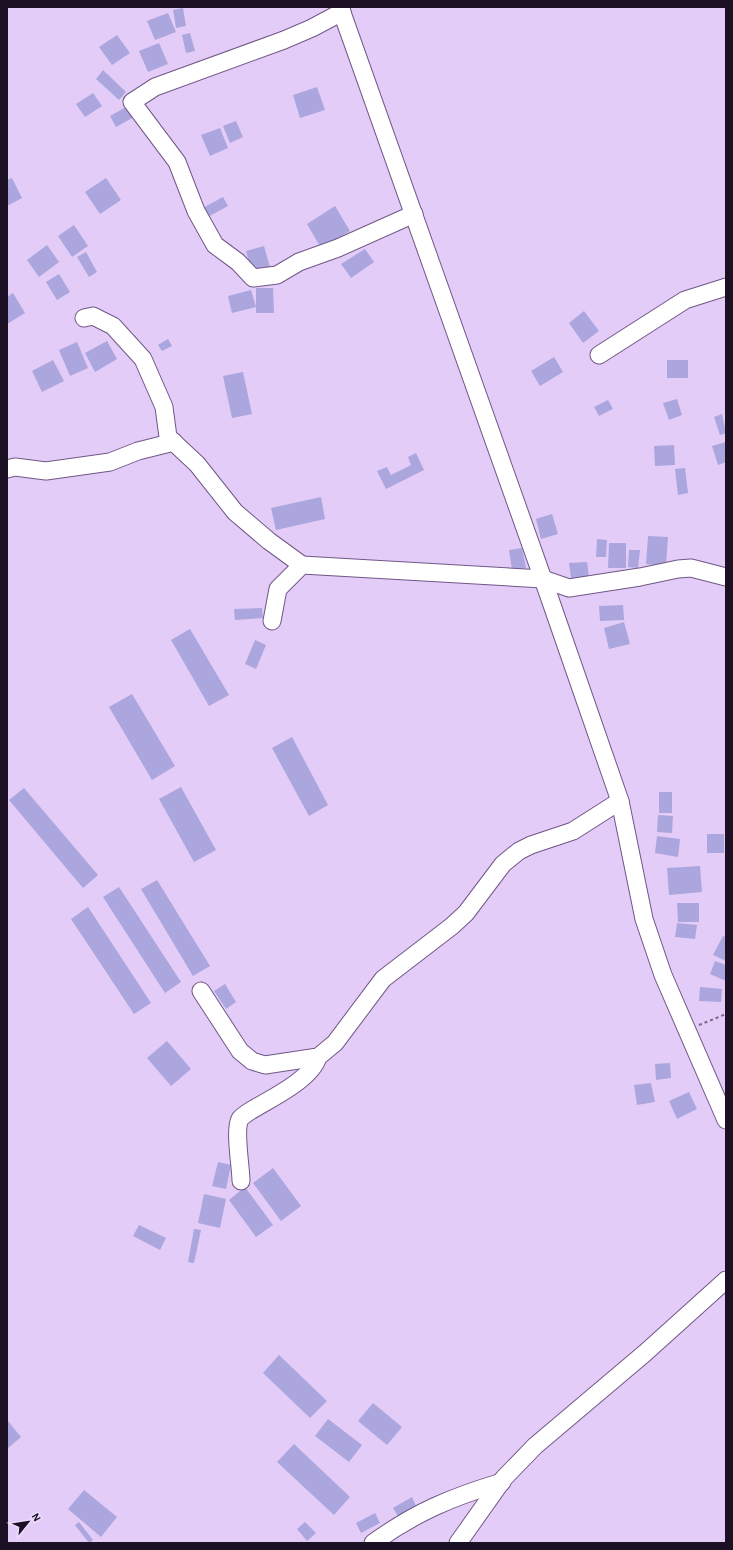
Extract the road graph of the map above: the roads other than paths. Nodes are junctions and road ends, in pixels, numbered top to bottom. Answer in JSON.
{"nodes":[{"id":1,"x":341,"y":9,"type":"edge"},
{"id":2,"x":414,"y":214,"type":"junction"},
{"id":3,"x":726,"y":287,"type":"edge"},
{"id":4,"x":84,"y":318,"type":"dead end"},
{"id":5,"x":599,"y":355,"type":"dead end"},
{"id":6,"x":174,"y":442,"type":"junction"},
{"id":7,"x":7,"y":469,"type":"edge"},
{"id":8,"x":302,"y":565,"type":"junction"},
{"id":9,"x":726,"y":577,"type":"edge"},
{"id":10,"x":544,"y":579,"type":"junction"},
{"id":11,"x":272,"y":621,"type":"dead end"},
{"id":12,"x":620,"y":802,"type":"junction"},
{"id":13,"x":200,"y":991,"type":"dead end"},
{"id":14,"x":318,"y":1057,"type":"junction"},
{"id":15,"x":726,"y":1120,"type":"edge"},
{"id":16,"x":242,"y":1181,"type":"dead end"},
{"id":17,"x":726,"y":1280,"type":"edge"},
{"id":18,"x":502,"y":1482,"type":"junction"},
{"id":19,"x":373,"y":1543,"type":"edge"},
{"id":20,"x":458,"y":1543,"type":"edge"}],
"edges":[{"from":1,"to":2,"type":"street"},
{"from":1,"to":2,"type":"street"},
{"from":2,"to":10,"type":"street"},
{"from":3,"to":5,"type":"street"},
{"from":4,"to":6,"type":"street"},
{"from":6,"to":7,"type":"street"},
{"from":6,"to":8,"type":"street"},
{"from":8,"to":10,"type":"street"},
{"from":8,"to":11,"type":"street"},
{"from":9,"to":10,"type":"street"},
{"from":10,"to":12,"type":"street"},
{"from":12,"to":14,"type":"street"},
{"from":12,"to":15,"type":"street"},
{"from":13,"to":14,"type":"street"},
{"from":14,"to":16,"type":"street"},
{"from":17,"to":18,"type":"street"},
{"from":18,"to":19,"type":"street"},
{"from":18,"to":20,"type":"street"}]}
